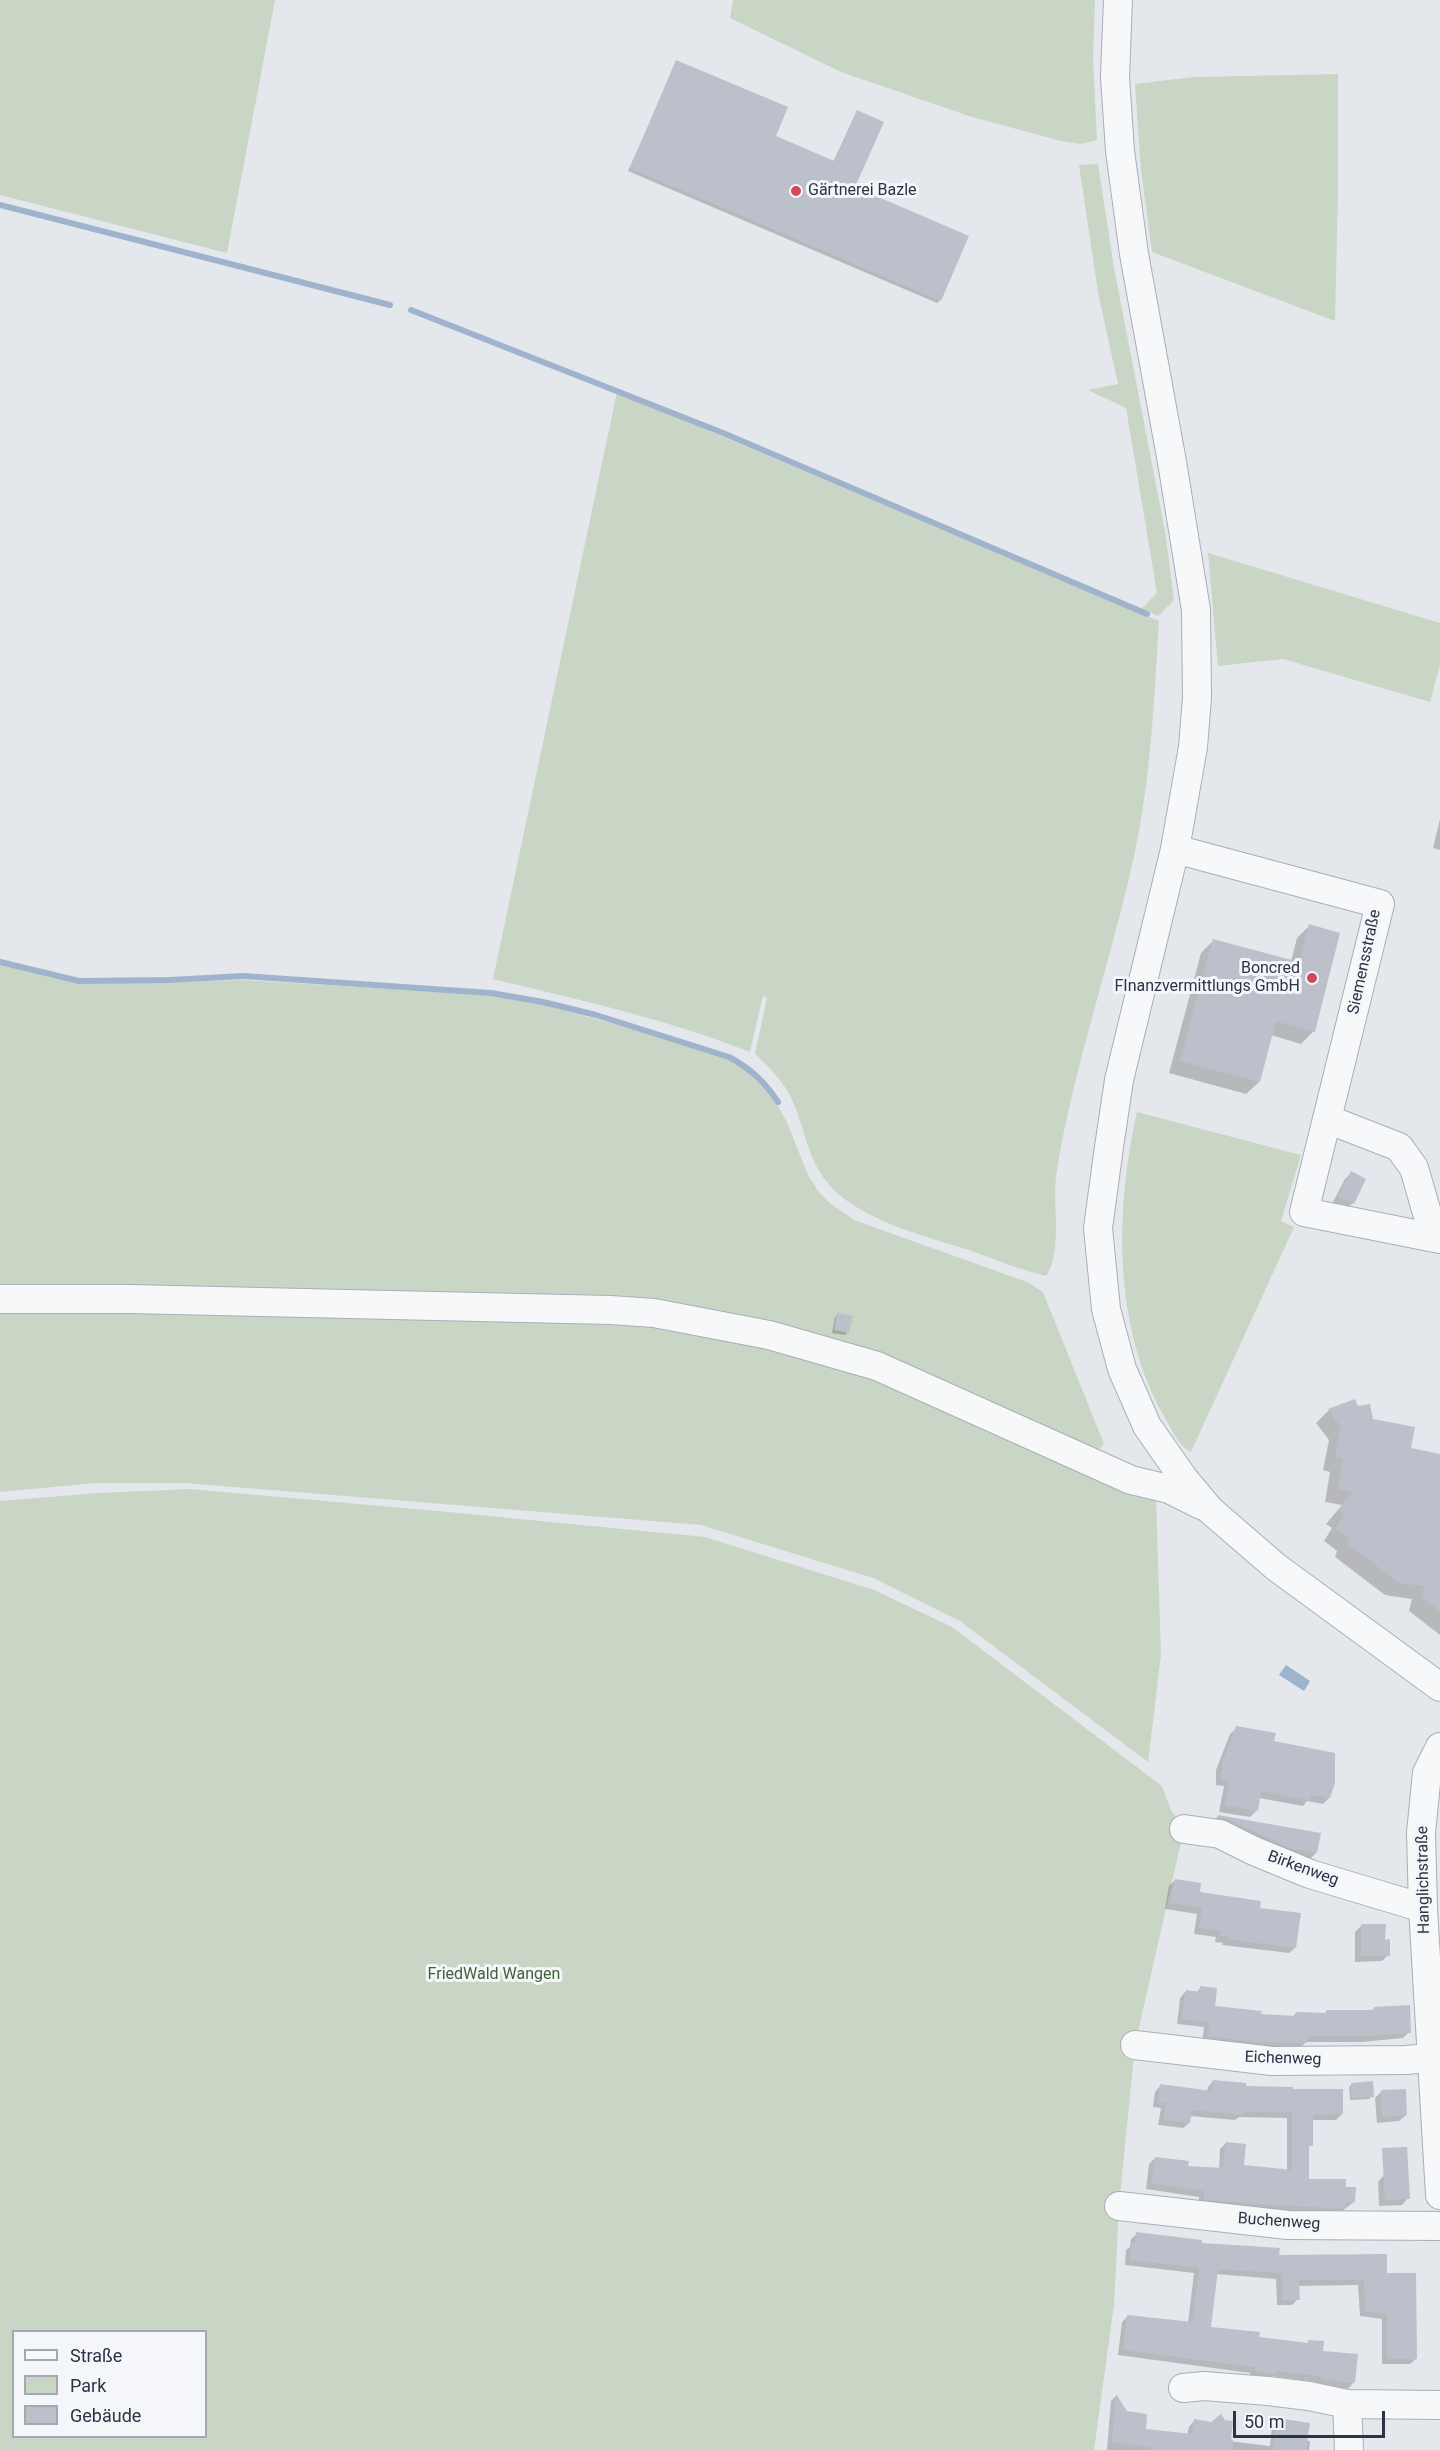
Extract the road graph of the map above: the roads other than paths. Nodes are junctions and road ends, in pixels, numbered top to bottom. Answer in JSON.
{"nodes":[{"id":1,"x":1118,"y":0,"type":"edge"},
{"id":2,"x":1175,"y":849,"type":"junction"},
{"id":3,"x":1327,"y":1119,"type":"junction"},
{"id":4,"x":1440,"y":1228,"type":"edge"},
{"id":5,"x":1440,"y":1239,"type":"edge"},
{"id":6,"x":0,"y":1299,"type":"edge"},
{"id":7,"x":1210,"y":1510,"type":"junction"},
{"id":8,"x":1440,"y":1687,"type":"edge"},
{"id":9,"x":1440,"y":1747,"type":"edge"},
{"id":10,"x":1184,"y":1829,"type":"dead end"},
{"id":11,"x":1429,"y":1913,"type":"edge"},
{"id":12,"x":1135,"y":2045,"type":"dead end"},
{"id":13,"x":1436,"y":2057,"type":"edge"},
{"id":14,"x":1440,"y":2195,"type":"edge"},
{"id":15,"x":1119,"y":2206,"type":"dead end"},
{"id":16,"x":1440,"y":2226,"type":"edge"},
{"id":17,"x":1183,"y":2388,"type":"dead end"},
{"id":18,"x":1347,"y":2404,"type":"junction"},
{"id":19,"x":1440,"y":2405,"type":"edge"},
{"id":20,"x":1349,"y":2450,"type":"edge"}],
"edges":[{"from":1,"to":2,"type":"street"},
{"from":2,"to":3,"type":"street","name":"Siemensstraße"},
{"from":2,"to":7,"type":"street"},
{"from":3,"to":4,"type":"street"},
{"from":3,"to":5,"type":"street","name":"Siemensstraße"},
{"from":6,"to":7,"type":"street"},
{"from":7,"to":8,"type":"street"},
{"from":9,"to":11,"type":"street","name":"Hanglichstraße"},
{"from":10,"to":11,"type":"street","name":"Birkenweg"},
{"from":11,"to":13,"type":"street","name":"Hanglichstraße"},
{"from":12,"to":13,"type":"street","name":"Eichenweg"},
{"from":13,"to":14,"type":"street","name":"Hanglichstraße"},
{"from":15,"to":16,"type":"street","name":"Buchenweg"},
{"from":17,"to":18,"type":"street"},
{"from":18,"to":19,"type":"street"},
{"from":18,"to":20,"type":"street"}]}
